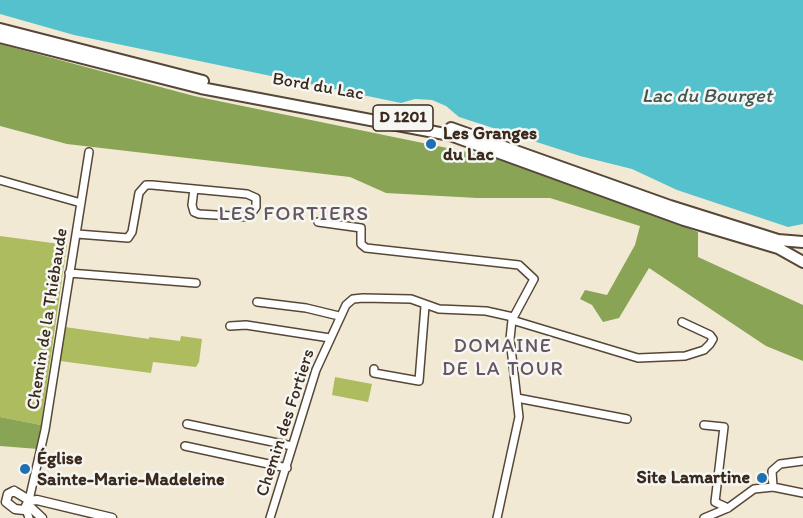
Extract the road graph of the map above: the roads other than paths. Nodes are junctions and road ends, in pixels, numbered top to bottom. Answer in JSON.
{"nodes":[{"id":1,"x":0,"y":29,"type":"edge"},
{"id":2,"x":0,"y":37,"type":"edge"},
{"id":3,"x":469,"y":138,"type":"junction"},
{"id":4,"x":89,"y":152,"type":"dead end"},
{"id":5,"x":0,"y":180,"type":"edge"},
{"id":6,"x":194,"y":189,"type":"junction"},
{"id":7,"x":81,"y":203,"type":"junction"},
{"id":8,"x":318,"y":222,"type":"dead end"},
{"id":9,"x":77,"y":234,"type":"junction"},
{"id":10,"x":797,"y":247,"type":"edge"},
{"id":11,"x":803,"y":262,"type":"edge"},
{"id":12,"x":69,"y":273,"type":"junction"},
{"id":13,"x":195,"y":283,"type":"dead end"},
{"id":14,"x":257,"y":302,"type":"dead end"},
{"id":15,"x":425,"y":306,"type":"junction"},
{"id":16,"x":339,"y":316,"type":"junction"},
{"id":17,"x":513,"y":319,"type":"junction"},
{"id":18,"x":682,"y":322,"type":"dead end"},
{"id":19,"x":230,"y":326,"type":"dead end"},
{"id":20,"x":330,"y":338,"type":"junction"},
{"id":21,"x":374,"y":369,"type":"dead end"},
{"id":22,"x":517,"y":398,"type":"junction"},
{"id":23,"x":627,"y":420,"type":"dead end"},
{"id":24,"x":187,"y":424,"type":"dead end"},
{"id":25,"x":704,"y":425,"type":"dead end"},
{"id":26,"x":185,"y":446,"type":"dead end"},
{"id":27,"x":292,"y":446,"type":"junction"},
{"id":28,"x":803,"y":461,"type":"edge"},
{"id":29,"x":287,"y":468,"type":"junction"},
{"id":30,"x":773,"y":487,"type":"junction"},
{"id":31,"x":803,"y":493,"type":"edge"},
{"id":32,"x":3,"y":495,"type":"edge"},
{"id":33,"x":28,"y":500,"type":"junction"},
{"id":34,"x":728,"y":508,"type":"junction"},
{"id":35,"x":29,"y":518,"type":"edge"},
{"id":36,"x":42,"y":518,"type":"edge"},
{"id":37,"x":112,"y":518,"type":"edge"},
{"id":38,"x":270,"y":518,"type":"edge"},
{"id":39,"x":497,"y":518,"type":"edge"},
{"id":40,"x":704,"y":518,"type":"edge"}],
"edges":[{"from":1,"to":3,"type":"main road","name":"Bord du Lac","number":"D 1201"},
{"from":2,"to":3,"type":"main road","name":"Bord du Lac","number":"D 1201"},
{"from":3,"to":10,"type":"main road","name":"Bord du Lac","number":"D 1201"},
{"from":4,"to":7,"type":"street","name":"Chemin de la Thiébaude"},
{"from":5,"to":7,"type":"street"},
{"from":6,"to":6,"type":"street"},
{"from":6,"to":9,"type":"street"},
{"from":7,"to":9,"type":"street","name":"Chemin de la Thiébaude"},
{"from":8,"to":17,"type":"street"},
{"from":9,"to":12,"type":"street","name":"Chemin de la Thiébaude"},
{"from":10,"to":11,"type":"main road","name":"Bord du Lac"},
{"from":12,"to":13,"type":"street"},
{"from":12,"to":33,"type":"street","name":"Chemin de la Thiébaude"},
{"from":14,"to":16,"type":"street"},
{"from":15,"to":16,"type":"street","name":"Chemin des Fortiers"},
{"from":15,"to":17,"type":"street","name":"Chemin des Fortiers"},
{"from":15,"to":21,"type":"street"},
{"from":16,"to":20,"type":"street","name":"Chemin des Fortiers"},
{"from":17,"to":18,"type":"street","name":"Chemin des Fortiers"},
{"from":17,"to":22,"type":"street"},
{"from":19,"to":20,"type":"street","name":"Chemin des Fortiers"},
{"from":20,"to":27,"type":"street","name":"Chemin des Fortiers"},
{"from":22,"to":23,"type":"street"},
{"from":22,"to":39,"type":"street"},
{"from":24,"to":27,"type":"street"},
{"from":25,"to":34,"type":"street"},
{"from":26,"to":29,"type":"street"},
{"from":27,"to":29,"type":"street","name":"Chemin des Fortiers"},
{"from":28,"to":30,"type":"street"},
{"from":29,"to":38,"type":"street","name":"Chemin des Fortiers"},
{"from":30,"to":31,"type":"street"},
{"from":30,"to":34,"type":"street"},
{"from":32,"to":33,"type":"street"},
{"from":32,"to":33,"type":"street"},
{"from":33,"to":35,"type":"street"},
{"from":33,"to":36,"type":"street"},
{"from":33,"to":37,"type":"street"},
{"from":34,"to":40,"type":"street"}]}
